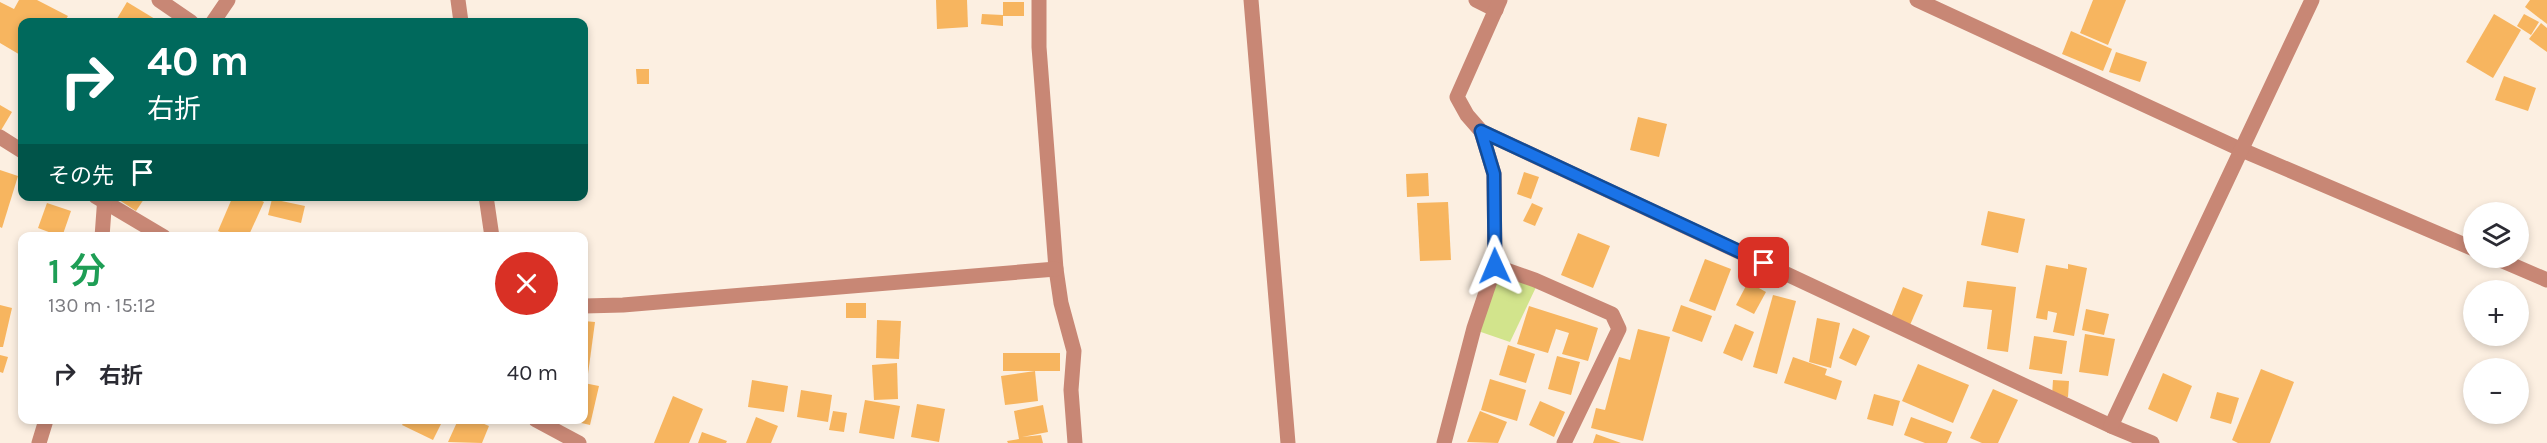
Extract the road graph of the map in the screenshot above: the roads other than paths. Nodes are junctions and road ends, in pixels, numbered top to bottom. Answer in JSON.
{"nodes":[{"id":1,"x":159,"y":0,"type":"edge"},
{"id":2,"x":228,"y":0,"type":"edge"},
{"id":3,"x":458,"y":0,"type":"edge"},
{"id":4,"x":1039,"y":0,"type":"edge"},
{"id":5,"x":1251,"y":0,"type":"edge"},
{"id":6,"x":1476,"y":0,"type":"edge"},
{"id":7,"x":1917,"y":0,"type":"edge"},
{"id":8,"x":2312,"y":0,"type":"edge"},
{"id":9,"x":1498,"y":5,"type":"edge"},
{"id":10,"x":185,"y":18,"type":"edge"},
{"id":11,"x":216,"y":18,"type":"edge"},
{"id":12,"x":460,"y":18,"type":"edge"},
{"id":13,"x":1481,"y":131,"type":"junction"},
{"id":14,"x":0,"y":137,"type":"edge"},
{"id":15,"x":18,"y":148,"type":"edge"},
{"id":16,"x":2242,"y":150,"type":"junction"},
{"id":17,"x":102,"y":201,"type":"edge"},
{"id":18,"x":107,"y":201,"type":"edge"},
{"id":19,"x":487,"y":201,"type":"edge"},
{"id":20,"x":102,"y":232,"type":"edge"},
{"id":21,"x":156,"y":232,"type":"edge"},
{"id":22,"x":491,"y":232,"type":"edge"},
{"id":23,"x":2463,"y":244,"type":"edge"},
{"id":24,"x":1495,"y":266,"type":"junction"},
{"id":25,"x":2519,"y":268,"type":"edge"},
{"id":26,"x":1056,"y":269,"type":"junction"},
{"id":27,"x":2547,"y":280,"type":"edge"},
{"id":28,"x":588,"y":306,"type":"edge"},
{"id":29,"x":45,"y":424,"type":"edge"},
{"id":30,"x":543,"y":424,"type":"edge"},
{"id":31,"x":2111,"y":426,"type":"junction"},
{"id":32,"x":39,"y":443,"type":"edge"},
{"id":33,"x":579,"y":443,"type":"edge"},
{"id":34,"x":1075,"y":443,"type":"edge"},
{"id":35,"x":1288,"y":443,"type":"edge"},
{"id":36,"x":1444,"y":443,"type":"edge"},
{"id":37,"x":1564,"y":443,"type":"edge"},
{"id":38,"x":2152,"y":443,"type":"edge"}],
"edges":[{"from":1,"to":10,"type":"street"},
{"from":2,"to":11,"type":"street"},
{"from":3,"to":12,"type":"street"},
{"from":4,"to":26,"type":"street"},
{"from":5,"to":35,"type":"street"},
{"from":6,"to":9,"type":"street"},
{"from":7,"to":16,"type":"street"},
{"from":8,"to":16,"type":"street"},
{"from":9,"to":13,"type":"street"},
{"from":13,"to":24,"type":"street"},
{"from":13,"to":31,"type":"street"},
{"from":14,"to":15,"type":"street"},
{"from":16,"to":23,"type":"street"},
{"from":16,"to":31,"type":"street"},
{"from":17,"to":20,"type":"street"},
{"from":18,"to":21,"type":"street"},
{"from":19,"to":22,"type":"street"},
{"from":24,"to":36,"type":"street"},
{"from":24,"to":37,"type":"street"},
{"from":25,"to":27,"type":"street"},
{"from":26,"to":28,"type":"street"},
{"from":26,"to":34,"type":"street"},
{"from":29,"to":32,"type":"street"},
{"from":30,"to":33,"type":"street"},
{"from":31,"to":38,"type":"street"}]}
